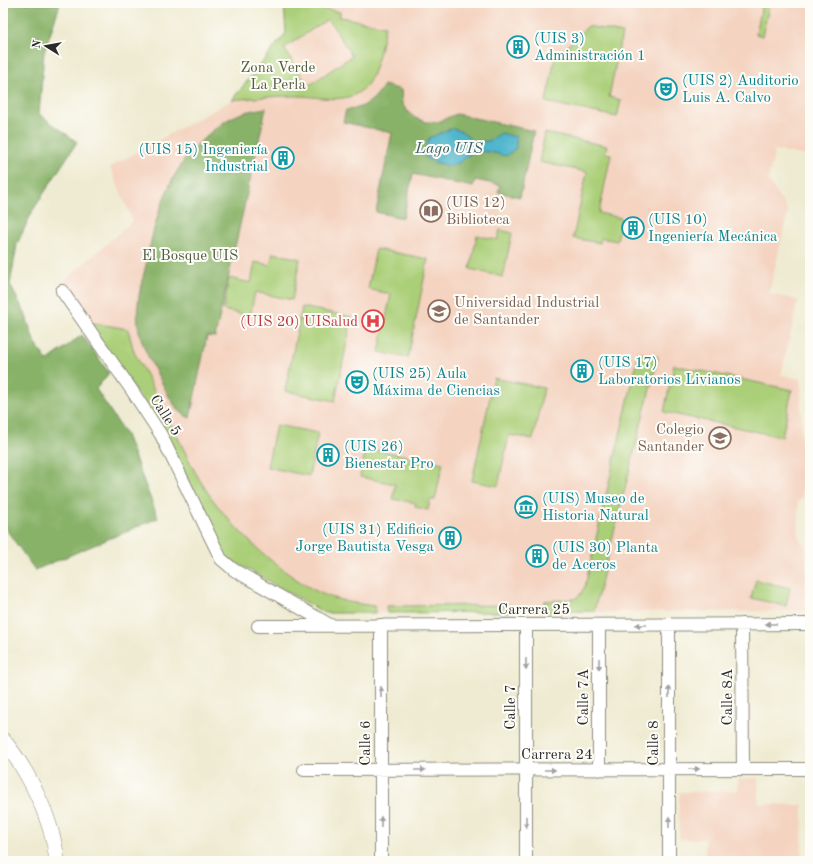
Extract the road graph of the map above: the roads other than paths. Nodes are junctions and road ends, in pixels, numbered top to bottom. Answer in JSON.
{"nodes":[{"id":1,"x":62,"y":291,"type":"dead end"},
{"id":2,"x":669,"y":624,"type":"junction"},
{"id":3,"x":742,"y":624,"type":"junction"},
{"id":4,"x":810,"y":624,"type":"edge"},
{"id":5,"x":381,"y":625,"type":"junction"},
{"id":6,"x":526,"y":625,"type":"junction"},
{"id":7,"x":599,"y":625,"type":"junction"},
{"id":8,"x":258,"y":626,"type":"dead end"},
{"id":9,"x":332,"y":626,"type":"junction"},
{"id":10,"x":3,"y":740,"type":"edge"},
{"id":11,"x":743,"y":769,"type":"junction"},
{"id":12,"x":810,"y":769,"type":"edge"},
{"id":13,"x":304,"y":770,"type":"dead end"},
{"id":14,"x":381,"y":770,"type":"junction"},
{"id":15,"x":526,"y":770,"type":"junction"},
{"id":16,"x":599,"y":770,"type":"junction"},
{"id":17,"x":669,"y":770,"type":"junction"},
{"id":18,"x":57,"y":861,"type":"edge"},
{"id":19,"x":381,"y":861,"type":"edge"},
{"id":20,"x":526,"y":861,"type":"edge"},
{"id":21,"x":669,"y":861,"type":"edge"}],
"edges":[{"from":1,"to":9,"type":"street","name":"Calle 5"},
{"from":2,"to":3,"type":"street","name":"Carrera 25"},
{"from":2,"to":7,"type":"street","name":"Carrera 25","one_way":true},
{"from":17,"to":2,"type":"street","name":"Calle 8","one_way":true},
{"from":4,"to":3,"type":"street","name":"Carrera 25","one_way":true},
{"from":3,"to":11,"type":"street","name":"Calle 8A"},
{"from":5,"to":6,"type":"street","name":"Carrera 25"},
{"from":5,"to":9,"type":"street","name":"Carrera 25"},
{"from":14,"to":5,"type":"street","name":"Calle 6","one_way":true},
{"from":6,"to":7,"type":"street","name":"Carrera 25"},
{"from":6,"to":15,"type":"street","name":"Calle 7","one_way":true},
{"from":7,"to":16,"type":"street","name":"Calle 7A","one_way":true},
{"from":8,"to":9,"type":"street","name":"Carrera 25"},
{"from":10,"to":18,"type":"street"},
{"from":11,"to":12,"type":"street","name":"Carrera 24"},
{"from":17,"to":11,"type":"street","name":"Carrera 24","one_way":true},
{"from":13,"to":14,"type":"street","name":"Carrera 24"},
{"from":14,"to":15,"type":"street","name":"Carrera 24","one_way":true},
{"from":19,"to":14,"type":"street","name":"Calle 6","one_way":true},
{"from":15,"to":16,"type":"street","name":"Carrera 24","one_way":true},
{"from":15,"to":20,"type":"street","name":"Calle 7","one_way":true},
{"from":16,"to":17,"type":"street","name":"Carrera 24"},
{"from":21,"to":17,"type":"street","name":"Calle 8","one_way":true}]}
